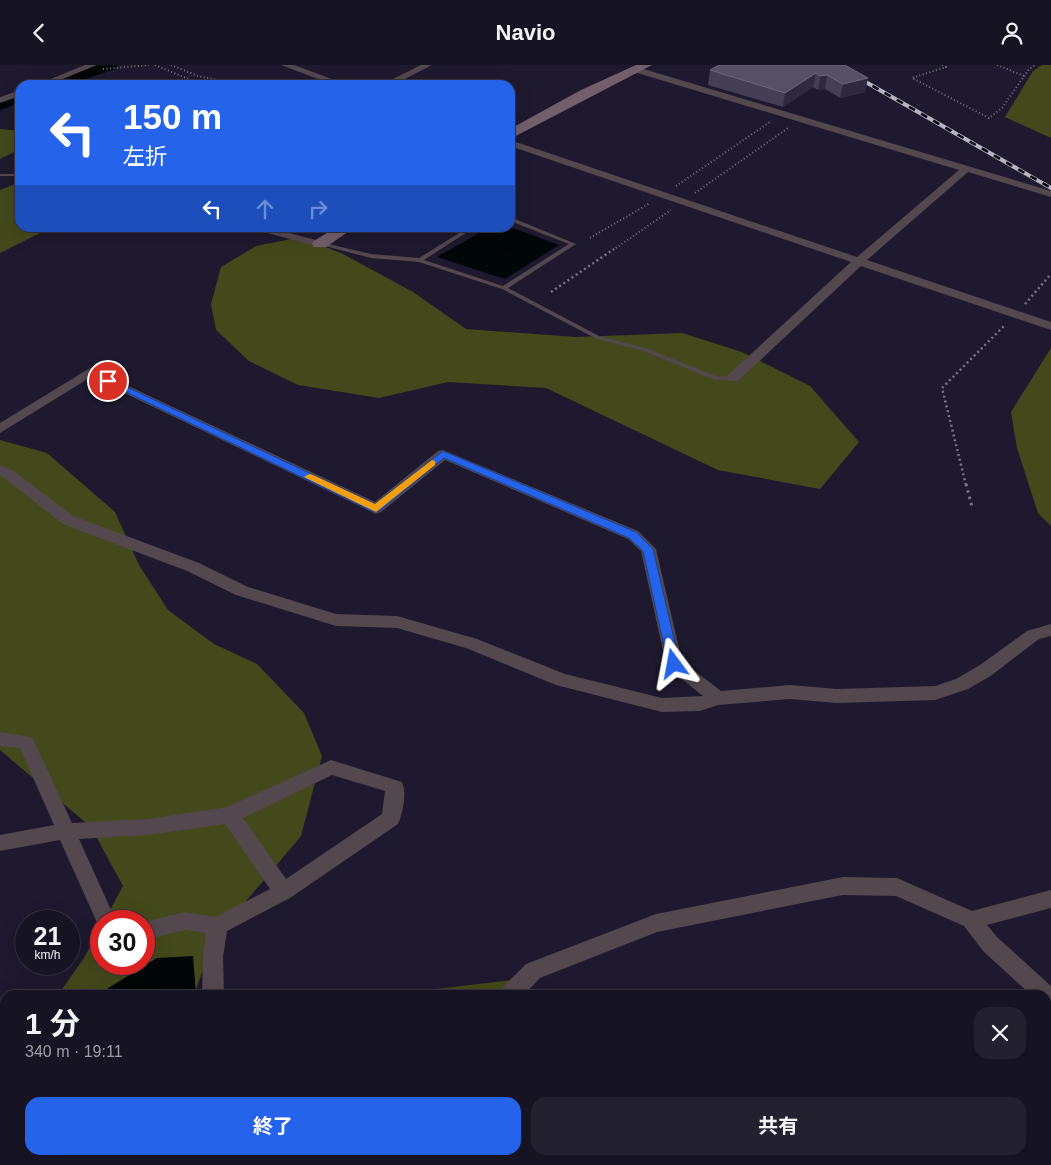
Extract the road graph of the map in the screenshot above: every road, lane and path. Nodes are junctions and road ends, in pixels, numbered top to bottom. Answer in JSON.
{"nodes":[{"id":1,"x":93,"y":65,"type":"edge"},
{"id":2,"x":155,"y":65,"type":"edge"},
{"id":3,"x":170,"y":65,"type":"edge"},
{"id":4,"x":285,"y":65,"type":"edge"},
{"id":5,"x":428,"y":65,"type":"edge"},
{"id":6,"x":942,"y":65,"type":"edge"},
{"id":7,"x":997,"y":65,"type":"edge"},
{"id":8,"x":1035,"y":65,"type":"edge"},
{"id":9,"x":640,"y":67,"type":"edge"},
{"id":10,"x":1024,"y":76,"type":"junction"},
{"id":11,"x":53,"y":80,"type":"edge"},
{"id":12,"x":191,"y":80,"type":"edge"},
{"id":13,"x":218,"y":80,"type":"edge"},
{"id":14,"x":328,"y":80,"type":"edge"},
{"id":15,"x":396,"y":80,"type":"edge"},
{"id":16,"x":15,"y":95,"type":"edge"},
{"id":17,"x":0,"y":100,"type":"edge"},
{"id":18,"x":782,"y":113,"type":"junction"},
{"id":19,"x":515,"y":132,"type":"edge"},
{"id":20,"x":515,"y":145,"type":"edge"},
{"id":21,"x":967,"y":168,"type":"junction"},
{"id":22,"x":0,"y":175,"type":"edge"},
{"id":23,"x":15,"y":175,"type":"edge"},
{"id":24,"x":1051,"y":194,"type":"edge"},
{"id":25,"x":663,"y":195,"type":"junction"},
{"id":26,"x":515,"y":221,"type":"edge"},
{"id":27,"x":271,"y":232,"type":"edge"},
{"id":28,"x":340,"y":232,"type":"edge"},
{"id":29,"x":464,"y":232,"type":"edge"},
{"id":30,"x":590,"y":238,"type":"dead end"},
{"id":31,"x":320,"y":244,"type":"junction"},
{"id":32,"x":420,"y":260,"type":"junction"},
{"id":33,"x":860,"y":261,"type":"junction"},
{"id":34,"x":1051,"y":274,"type":"edge"},
{"id":35,"x":504,"y":288,"type":"junction"},
{"id":36,"x":1016,"y":314,"type":"junction"},
{"id":37,"x":1051,"y":326,"type":"edge"},
{"id":38,"x":733,"y":378,"type":"joint"},
{"id":39,"x":0,"y":429,"type":"edge"},
{"id":40,"x":0,"y":470,"type":"edge"},
{"id":41,"x":972,"y":507,"type":"dead end"},
{"id":42,"x":1051,"y":630,"type":"edge"},
{"id":43,"x":718,"y":698,"type":"junction"},
{"id":44,"x":0,"y":739,"type":"edge"},
{"id":45,"x":230,"y":815,"type":"junction"},
{"id":46,"x":68,"y":831,"type":"junction"},
{"id":47,"x":0,"y":843,"type":"edge"},
{"id":48,"x":283,"y":892,"type":"junction"},
{"id":49,"x":1051,"y":899,"type":"edge"},
{"id":50,"x":101,"y":910,"type":"edge"},
{"id":51,"x":971,"y":919,"type":"junction"},
{"id":52,"x":217,"y":926,"type":"junction"},
{"id":53,"x":155,"y":928,"type":"edge"},
{"id":54,"x":213,"y":990,"type":"edge"},
{"id":55,"x":515,"y":990,"type":"edge"},
{"id":56,"x":1040,"y":990,"type":"edge"}],
"edges":[{"from":1,"to":11,"type":"street"},
{"from":2,"to":12,"type":"path"},
{"from":3,"to":13,"type":"path"},
{"from":4,"to":14,"type":"street"},
{"from":5,"to":15,"type":"street"},
{"from":6,"to":10,"type":"path"},
{"from":7,"to":10,"type":"path"},
{"from":8,"to":10,"type":"path"},
{"from":9,"to":18,"type":"street"},
{"from":9,"to":19,"type":"street"},
{"from":16,"to":17,"type":"street"},
{"from":18,"to":21,"type":"street"},
{"from":18,"to":25,"type":"path"},
{"from":20,"to":25,"type":"street"},
{"from":21,"to":24,"type":"street"},
{"from":21,"to":33,"type":"street"},
{"from":22,"to":23,"type":"lane"},
{"from":25,"to":30,"type":"path"},
{"from":25,"to":33,"type":"street"},
{"from":26,"to":35,"type":"lane"},
{"from":27,"to":31,"type":"street"},
{"from":28,"to":31,"type":"street"},
{"from":29,"to":32,"type":"lane"},
{"from":31,"to":32,"type":"lane"},
{"from":32,"to":35,"type":"lane"},
{"from":33,"to":36,"type":"street"},
{"from":33,"to":38,"type":"street"},
{"from":34,"to":36,"type":"path"},
{"from":35,"to":38,"type":"lane"},
{"from":36,"to":37,"type":"street"},
{"from":36,"to":41,"type":"path"},
{"from":39,"to":43,"type":"street"},
{"from":40,"to":43,"type":"street"},
{"from":42,"to":43,"type":"street"},
{"from":44,"to":46,"type":"street"},
{"from":45,"to":46,"type":"street"},
{"from":45,"to":48,"type":"street"},
{"from":45,"to":48,"type":"street"},
{"from":46,"to":47,"type":"street"},
{"from":46,"to":50,"type":"street"},
{"from":48,"to":52,"type":"street"},
{"from":49,"to":51,"type":"street"},
{"from":51,"to":55,"type":"street"},
{"from":51,"to":56,"type":"street"},
{"from":52,"to":53,"type":"street"},
{"from":52,"to":54,"type":"street"}]}
